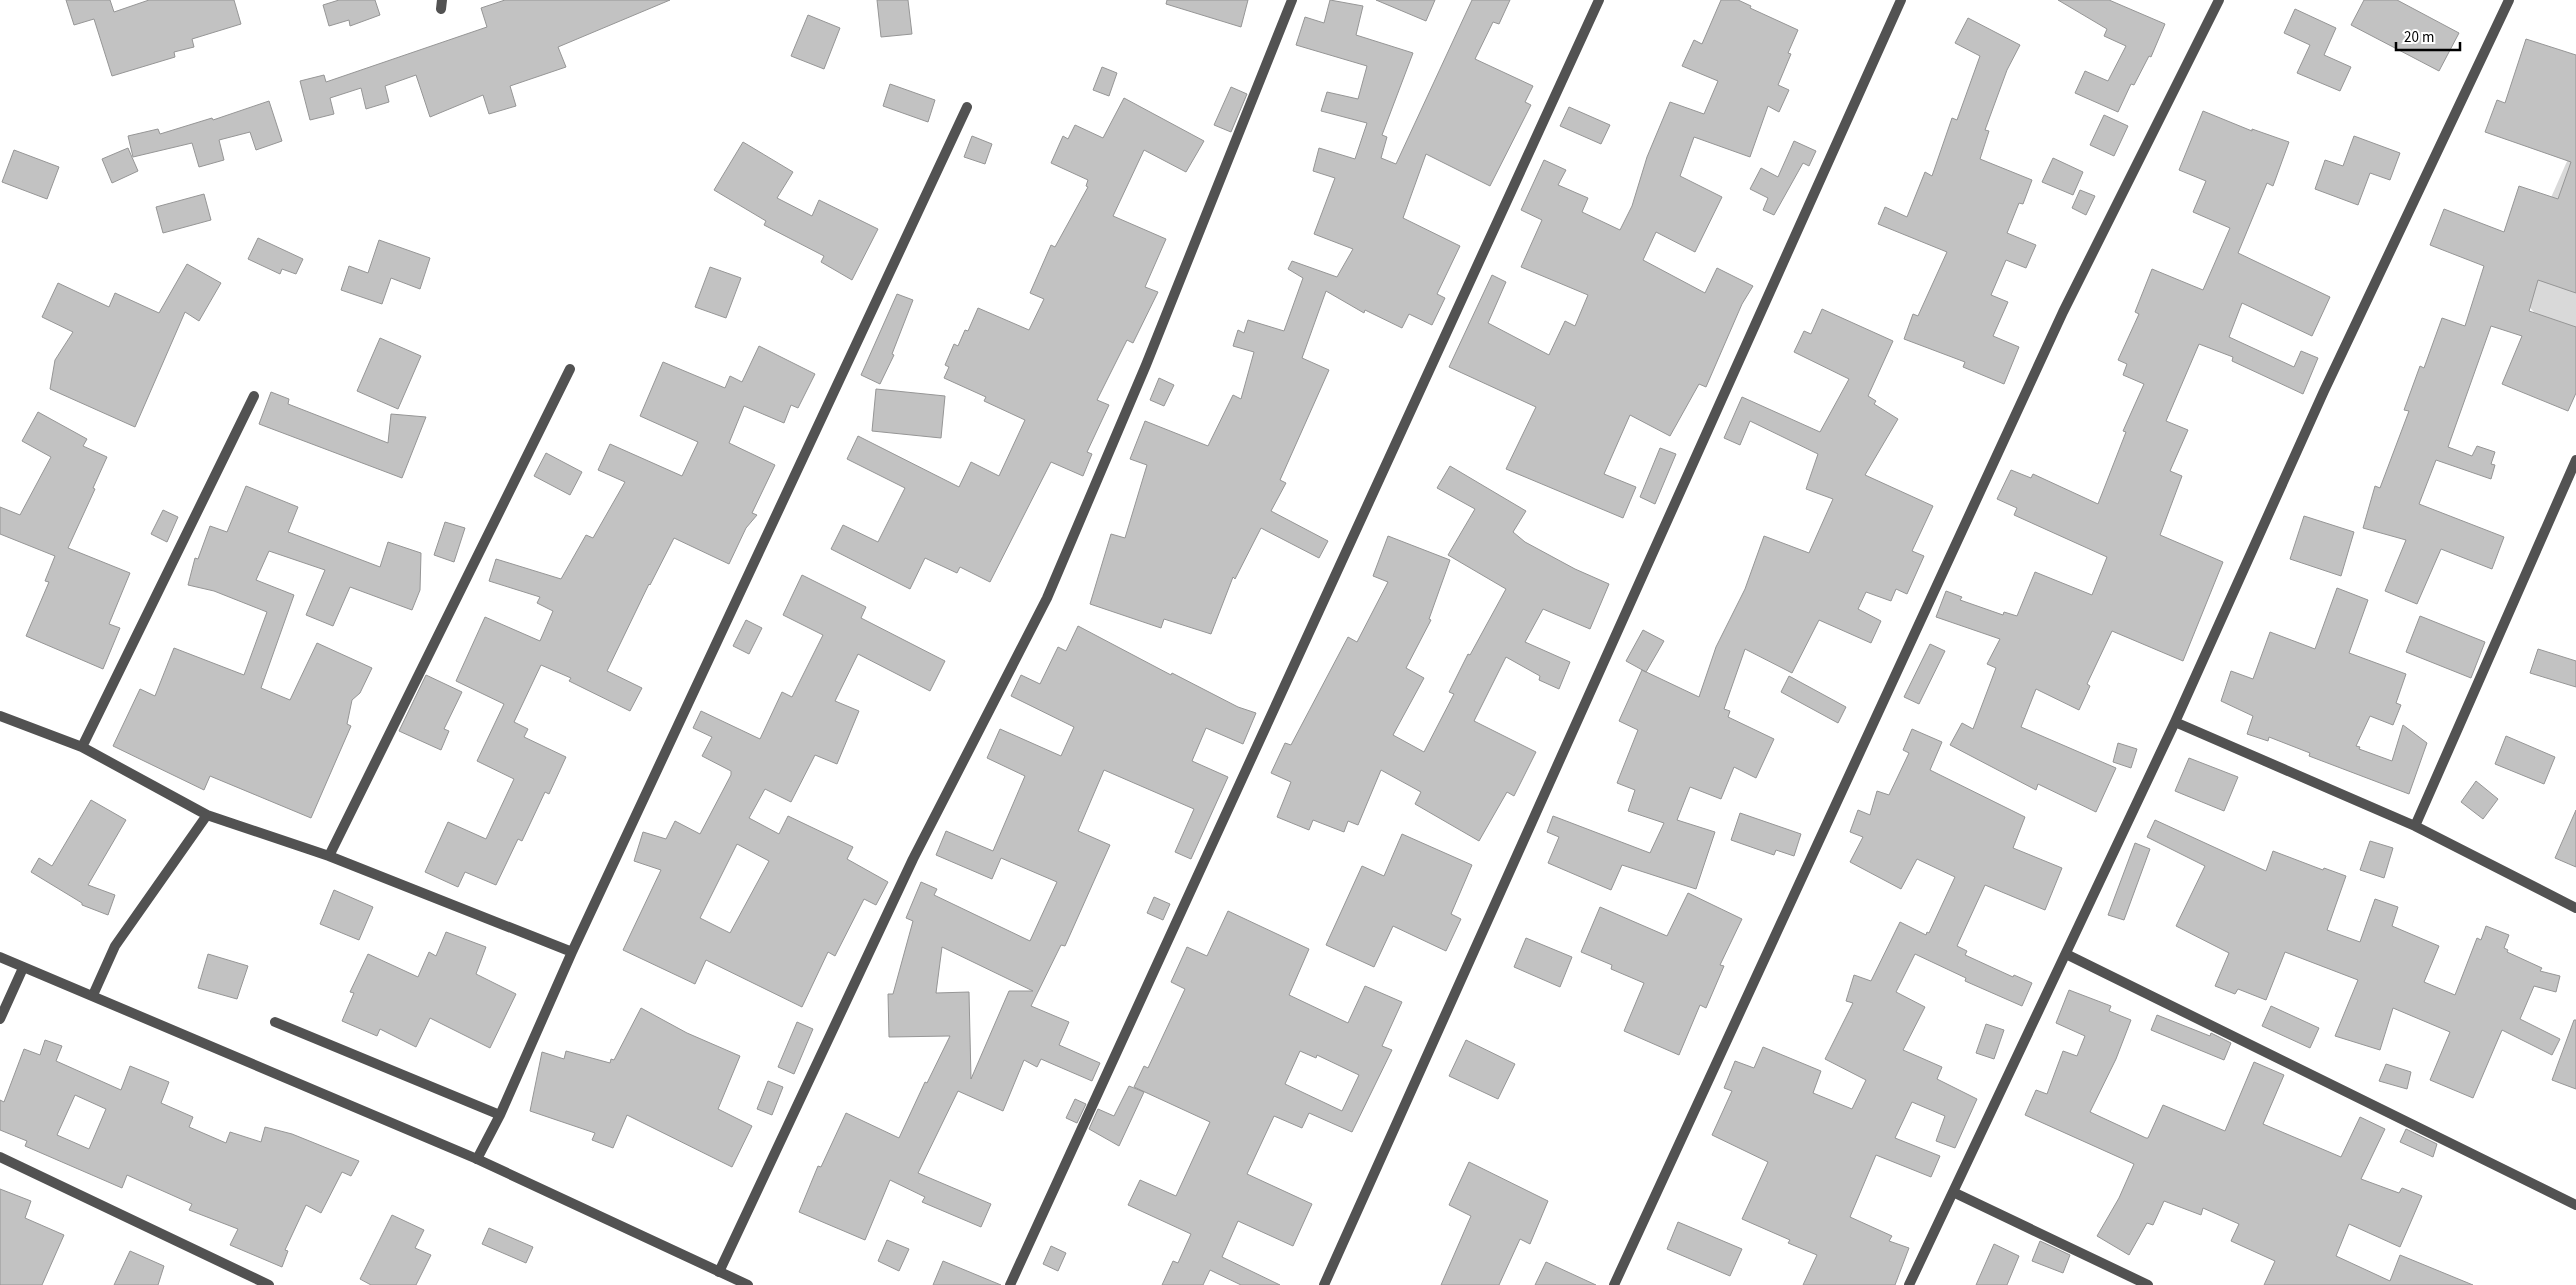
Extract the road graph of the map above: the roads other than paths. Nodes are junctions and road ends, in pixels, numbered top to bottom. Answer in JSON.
{"nodes":[{"id":1,"x":1292,"y":0,"type":"edge"},
{"id":2,"x":1599,"y":0,"type":"edge"},
{"id":3,"x":1901,"y":0,"type":"edge"},
{"id":4,"x":2219,"y":0,"type":"edge"},
{"id":5,"x":2509,"y":0,"type":"edge"},
{"id":6,"x":967,"y":107,"type":"dead end"},
{"id":7,"x":570,"y":369,"type":"dead end"},
{"id":8,"x":254,"y":396,"type":"dead end"},
{"id":9,"x":2576,"y":460,"type":"edge"},
{"id":10,"x":0,"y":716,"type":"edge"},
{"id":11,"x":2175,"y":722,"type":"junction"},
{"id":12,"x":82,"y":747,"type":"junction"},
{"id":13,"x":207,"y":815,"type":"junction"},
{"id":14,"x":2415,"y":826,"type":"junction"},
{"id":15,"x":329,"y":856,"type":"junction"},
{"id":16,"x":2576,"y":908,"type":"edge"},
{"id":17,"x":572,"y":952,"type":"junction"},
{"id":18,"x":2066,"y":954,"type":"junction"},
{"id":19,"x":0,"y":957,"type":"edge"},
{"id":20,"x":23,"y":968,"type":"junction"},
{"id":21,"x":93,"y":995,"type":"junction"},
{"id":22,"x":0,"y":1019,"type":"edge"},
{"id":23,"x":276,"y":1022,"type":"dead end"},
{"id":24,"x":500,"y":1116,"type":"junction"},
{"id":25,"x":0,"y":1157,"type":"edge"},
{"id":26,"x":477,"y":1160,"type":"junction"},
{"id":27,"x":1953,"y":1192,"type":"junction"},
{"id":28,"x":2576,"y":1205,"type":"edge"},
{"id":29,"x":719,"y":1272,"type":"junction"},
{"id":30,"x":269,"y":1285,"type":"edge"},
{"id":31,"x":748,"y":1285,"type":"edge"},
{"id":32,"x":1010,"y":1285,"type":"edge"},
{"id":33,"x":1324,"y":1285,"type":"edge"},
{"id":34,"x":1614,"y":1285,"type":"edge"},
{"id":35,"x":1909,"y":1285,"type":"edge"},
{"id":36,"x":2148,"y":1285,"type":"edge"}],
"edges":[{"from":1,"to":29,"type":"street"},
{"from":2,"to":32,"type":"street"},
{"from":3,"to":33,"type":"street"},
{"from":4,"to":34,"type":"street"},
{"from":5,"to":11,"type":"street"},
{"from":6,"to":17,"type":"street"},
{"from":7,"to":15,"type":"street"},
{"from":8,"to":12,"type":"street"},
{"from":9,"to":14,"type":"street"},
{"from":10,"to":12,"type":"street"},
{"from":11,"to":14,"type":"street"},
{"from":11,"to":18,"type":"street"},
{"from":12,"to":13,"type":"street"},
{"from":13,"to":15,"type":"street"},
{"from":13,"to":21,"type":"street"},
{"from":14,"to":16,"type":"street"},
{"from":15,"to":17,"type":"street"},
{"from":17,"to":24,"type":"street"},
{"from":18,"to":27,"type":"street"},
{"from":18,"to":28,"type":"street"},
{"from":19,"to":20,"type":"street"},
{"from":20,"to":21,"type":"street"},
{"from":20,"to":22,"type":"street"},
{"from":21,"to":26,"type":"street"},
{"from":23,"to":24,"type":"street"},
{"from":24,"to":26,"type":"street"},
{"from":25,"to":30,"type":"street"},
{"from":26,"to":29,"type":"street"},
{"from":27,"to":35,"type":"street"},
{"from":27,"to":36,"type":"street"},
{"from":29,"to":31,"type":"street"}]}
